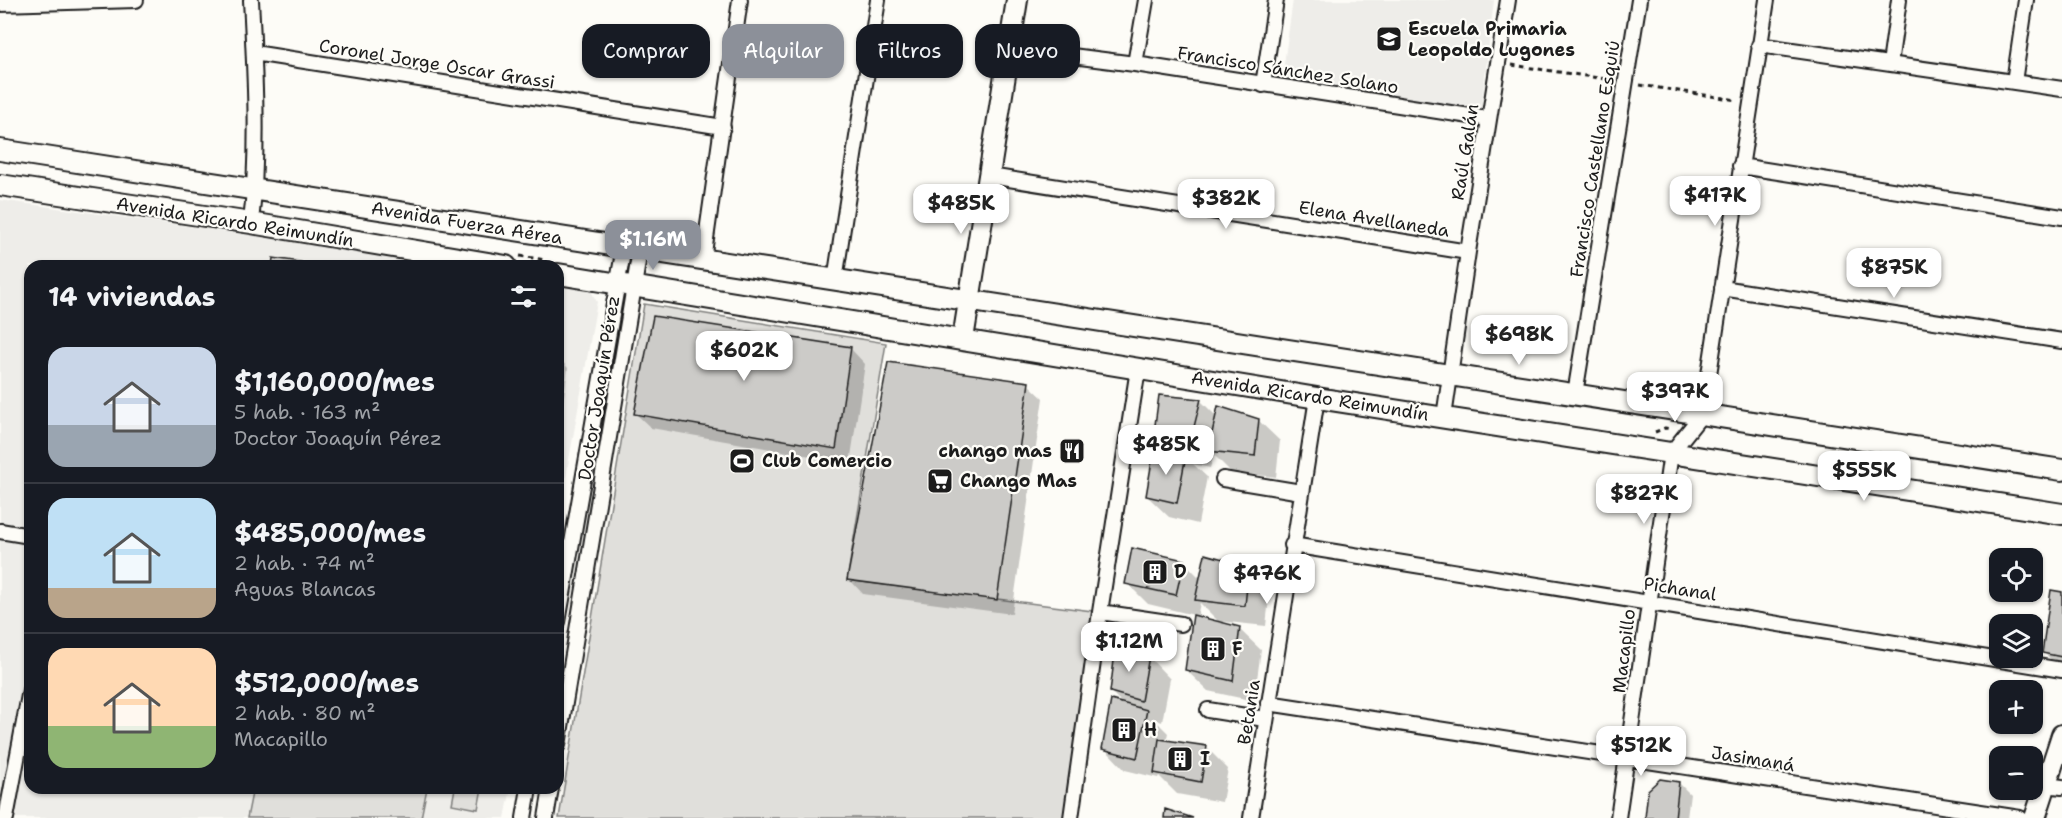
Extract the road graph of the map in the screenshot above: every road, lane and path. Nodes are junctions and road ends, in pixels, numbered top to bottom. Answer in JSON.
{"nodes":[{"id":1,"x":136,"y":0,"type":"edge"},
{"id":2,"x":251,"y":0,"type":"edge"},
{"id":3,"x":738,"y":0,"type":"edge"},
{"id":4,"x":878,"y":0,"type":"edge"},
{"id":5,"x":1017,"y":0,"type":"edge"},
{"id":6,"x":1146,"y":0,"type":"edge"},
{"id":7,"x":1276,"y":0,"type":"edge"},
{"id":8,"x":1508,"y":0,"type":"edge"},
{"id":9,"x":1639,"y":0,"type":"edge"},
{"id":10,"x":1767,"y":0,"type":"edge"},
{"id":11,"x":1899,"y":0,"type":"edge"},
{"id":12,"x":2026,"y":0,"type":"edge"},
{"id":13,"x":0,"y":4,"type":"edge"},
{"id":14,"x":1013,"y":24,"type":"edge"},
{"id":15,"x":1759,"y":45,"type":"junction"},
{"id":16,"x":254,"y":53,"type":"junction"},
{"id":17,"x":1080,"y":57,"type":"edge"},
{"id":18,"x":1136,"y":64,"type":"junction"},
{"id":19,"x":1890,"y":64,"type":"junction"},
{"id":20,"x":1005,"y":78,"type":"edge"},
{"id":21,"x":2014,"y":82,"type":"junction"},
{"id":22,"x":1263,"y":85,"type":"junction"},
{"id":23,"x":2062,"y":89,"type":"edge"},
{"id":24,"x":1489,"y":119,"type":"junction"},
{"id":25,"x":723,"y":127,"type":"junction"},
{"id":26,"x":0,"y":150,"type":"edge"},
{"id":27,"x":1740,"y":166,"type":"junction"},
{"id":28,"x":990,"y":176,"type":"junction"},
{"id":29,"x":0,"y":185,"type":"edge"},
{"id":30,"x":255,"y":190,"type":"junction"},
{"id":31,"x":2062,"y":217,"type":"edge"},
{"id":32,"x":250,"y":223,"type":"junction"},
{"id":33,"x":632,"y":248,"type":"junction"},
{"id":34,"x":1468,"y":252,"type":"junction"},
{"id":35,"x":470,"y":260,"type":"edge"},
{"id":36,"x":703,"y":260,"type":"junction"},
{"id":37,"x":564,"y":275,"type":"edge"},
{"id":38,"x":835,"y":280,"type":"junction"},
{"id":39,"x":625,"y":285,"type":"junction"},
{"id":40,"x":1722,"y":288,"type":"junction"},
{"id":41,"x":970,"y":300,"type":"junction"},
{"id":42,"x":963,"y":339,"type":"junction"},
{"id":43,"x":2062,"y":341,"type":"edge"},
{"id":44,"x":1138,"y":369,"type":"junction"},
{"id":45,"x":1451,"y":375,"type":"junction"},
{"id":46,"x":1575,"y":394,"type":"junction"},
{"id":47,"x":1317,"y":398,"type":"junction"},
{"id":48,"x":1703,"y":413,"type":"junction"},
{"id":49,"x":1444,"y":417,"type":"junction"},
{"id":50,"x":1671,"y":453,"type":"junction"},
{"id":51,"x":2062,"y":470,"type":"edge"},
{"id":52,"x":1223,"y":479,"type":"dead end"},
{"id":53,"x":1301,"y":492,"type":"junction"},
{"id":54,"x":2062,"y":514,"type":"edge"},
{"id":55,"x":0,"y":531,"type":"edge"},
{"id":56,"x":24,"y":535,"type":"edge"},
{"id":57,"x":1292,"y":545,"type":"junction"},
{"id":58,"x":564,"y":592,"type":"edge"},
{"id":59,"x":1648,"y":602,"type":"junction"},
{"id":60,"x":1100,"y":612,"type":"junction"},
{"id":61,"x":1181,"y":624,"type":"dead end"},
{"id":62,"x":2062,"y":670,"type":"edge"},
{"id":63,"x":1268,"y":703,"type":"junction"},
{"id":64,"x":564,"y":704,"type":"edge"},
{"id":65,"x":1208,"y":710,"type":"dead end"},
{"id":66,"x":1265,"y":719,"type":"junction"},
{"id":67,"x":24,"y":722,"type":"edge"},
{"id":68,"x":2062,"y":735,"type":"edge"},
{"id":69,"x":1628,"y":759,"type":"junction"},
{"id":70,"x":2054,"y":786,"type":"edge"},
{"id":71,"x":528,"y":794,"type":"edge"},
{"id":72,"x":550,"y":794,"type":"edge"},
{"id":73,"x":6,"y":818,"type":"edge"},
{"id":74,"x":524,"y":818,"type":"edge"},
{"id":75,"x":546,"y":818,"type":"edge"},
{"id":76,"x":1071,"y":818,"type":"edge"},
{"id":77,"x":1251,"y":818,"type":"edge"},
{"id":78,"x":1618,"y":818,"type":"edge"},
{"id":79,"x":2020,"y":818,"type":"edge"},
{"id":80,"x":2035,"y":818,"type":"edge"}],
"edges":[{"from":1,"to":13,"type":"street"},
{"from":2,"to":16,"type":"street"},
{"from":3,"to":25,"type":"street"},
{"from":4,"to":38,"type":"street"},
{"from":5,"to":14,"type":"street"},
{"from":6,"to":18,"type":"street"},
{"from":7,"to":22,"type":"street"},
{"from":8,"to":24,"type":"street","name":"Raúl Galán"},
{"from":9,"to":46,"type":"street","name":"Francisco Castellano Esquiú"},
{"from":10,"to":15,"type":"street"},
{"from":11,"to":19,"type":"street"},
{"from":12,"to":21,"type":"street"},
{"from":15,"to":19,"type":"street"},
{"from":15,"to":27,"type":"street"},
{"from":16,"to":25,"type":"street","name":"Coronel Jorge Oscar Grassi"},
{"from":16,"to":30,"type":"street"},
{"from":17,"to":18,"type":"street","name":"Francisco Sánchez Solano"},
{"from":18,"to":22,"type":"street","name":"Francisco Sánchez Solano"},
{"from":19,"to":21,"type":"street"},
{"from":20,"to":28,"type":"street"},
{"from":21,"to":23,"type":"street"},
{"from":22,"to":24,"type":"street","name":"Francisco Sánchez Solano"},
{"from":24,"to":34,"type":"street","name":"Raúl Galán"},
{"from":25,"to":36,"type":"street"},
{"from":26,"to":30,"type":"street","name":"Avenida Fuerza Aérea"},
{"from":27,"to":31,"type":"street"},
{"from":27,"to":40,"type":"street"},
{"from":28,"to":34,"type":"street","name":"Elena Avellaneda"},
{"from":28,"to":41,"type":"street"},
{"from":29,"to":32,"type":"street","name":"Avenida Ricardo Reimundín"},
{"from":30,"to":32,"type":"street"},
{"from":30,"to":33,"type":"street","name":"Avenida Fuerza Aérea"},
{"from":32,"to":35,"type":"street","name":"Avenida Ricardo Reimundín"},
{"from":33,"to":36,"type":"street","name":"Avenida Fuerza Aérea"},
{"from":33,"to":39,"type":"street","name":"Doctor Joaquín Pérez"},
{"from":34,"to":45,"type":"street","name":"Raúl Galán"},
{"from":36,"to":38,"type":"street","name":"Avenida Fuerza Aérea"},
{"from":37,"to":39,"type":"street","name":"Avenida Ricardo Reimundín"},
{"from":38,"to":41,"type":"street","name":"Avenida Fuerza Aérea"},
{"from":39,"to":42,"type":"street","name":"Avenida Ricardo Reimundín"},
{"from":39,"to":58,"type":"street","name":"Doctor Joaquín Pérez"},
{"from":39,"to":64,"type":"street","name":"Doctor Joaquín Pérez"},
{"from":40,"to":43,"type":"street"},
{"from":40,"to":48,"type":"street"},
{"from":41,"to":42,"type":"street"},
{"from":41,"to":45,"type":"street"},
{"from":42,"to":44,"type":"street","name":"Avenida Ricardo Reimundín"},
{"from":44,"to":47,"type":"street","name":"Avenida Ricardo Reimundín"},
{"from":44,"to":60,"type":"street"},
{"from":45,"to":46,"type":"street"},
{"from":45,"to":49,"type":"street","name":"Raúl Galán"},
{"from":46,"to":48,"type":"street"},
{"from":47,"to":49,"type":"street","name":"Avenida Ricardo Reimundín"},
{"from":47,"to":53,"type":"street","name":"Betania"},
{"from":48,"to":50,"type":"street"},
{"from":48,"to":51,"type":"street"},
{"from":49,"to":50,"type":"street","name":"Avenida Ricardo Reimundín"},
{"from":50,"to":54,"type":"street","name":"Avenida Ricardo Reimundín"},
{"from":50,"to":59,"type":"street","name":"Macapillo"},
{"from":52,"to":53,"type":"street"},
{"from":53,"to":57,"type":"street","name":"Betania"},
{"from":55,"to":56,"type":"street"},
{"from":57,"to":59,"type":"street","name":"Pichanal"},
{"from":57,"to":63,"type":"street","name":"Betania"},
{"from":59,"to":62,"type":"street","name":"Pichanal"},
{"from":59,"to":69,"type":"street","name":"Macapillo"},
{"from":60,"to":61,"type":"street"},
{"from":60,"to":76,"type":"street"},
{"from":63,"to":66,"type":"street","name":"Betania"},
{"from":63,"to":69,"type":"street","name":"Jasimaná"},
{"from":65,"to":66,"type":"street"},
{"from":66,"to":77,"type":"street","name":"Betania"},
{"from":67,"to":73,"type":"street"},
{"from":68,"to":70,"type":"street"},
{"from":69,"to":78,"type":"street","name":"Macapillo"},
{"from":69,"to":79,"type":"street","name":"Jasimaná"},
{"from":70,"to":80,"type":"street"},
{"from":71,"to":74,"type":"street"},
{"from":72,"to":75,"type":"street"}]}
